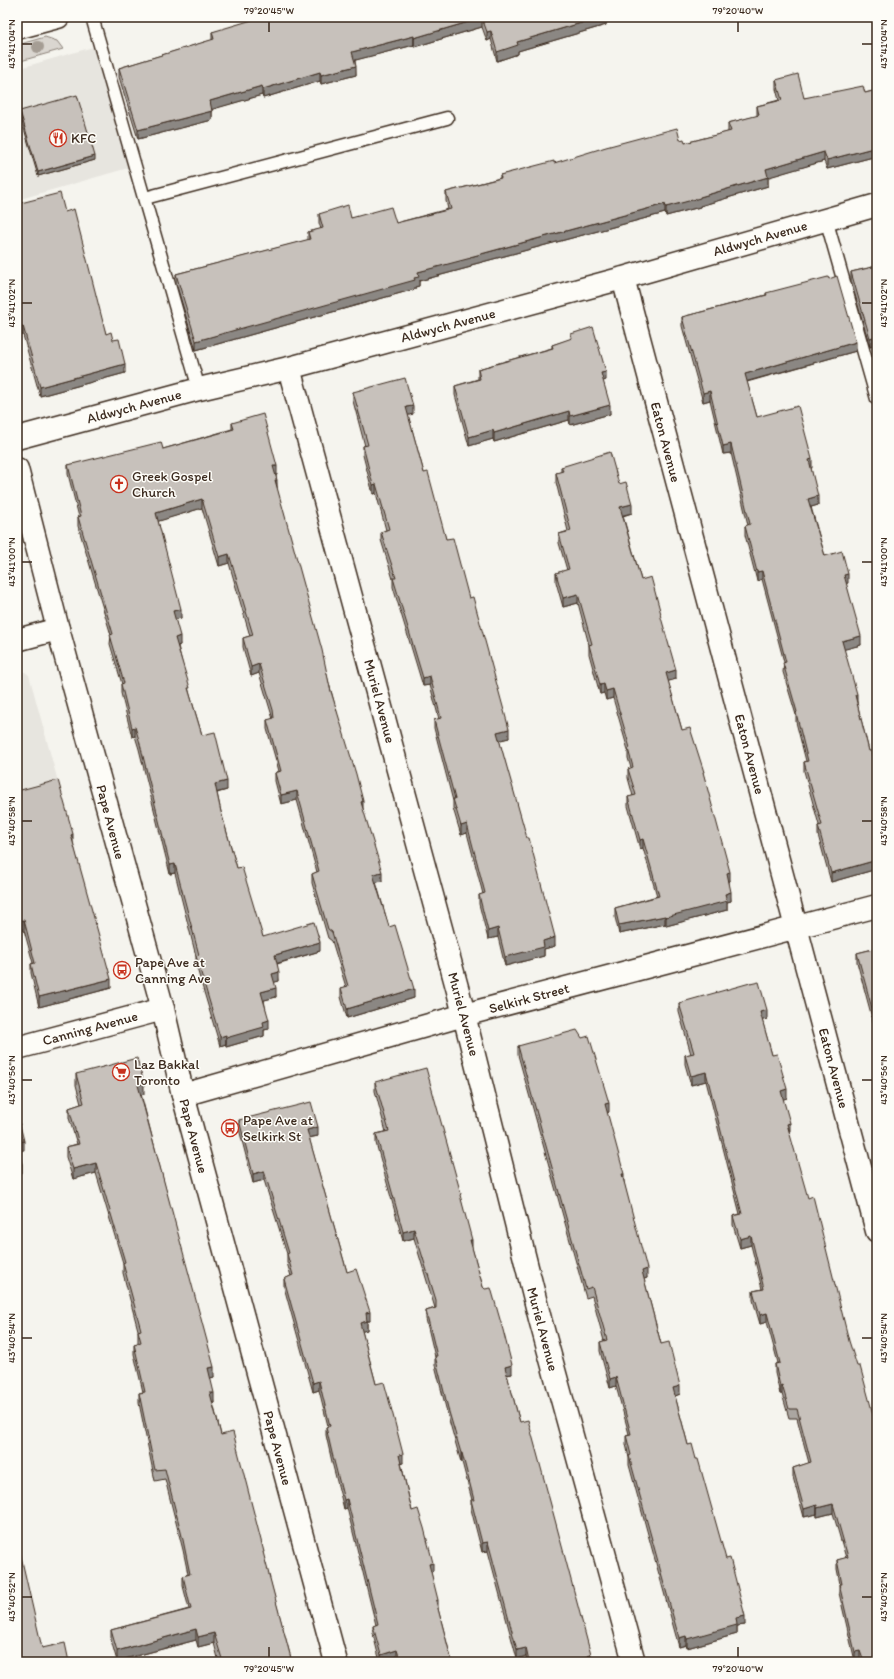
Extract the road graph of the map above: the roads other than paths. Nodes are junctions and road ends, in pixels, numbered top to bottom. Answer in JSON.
{"nodes":[{"id":1,"x":58,"y":17,"type":"edge"},
{"id":2,"x":92,"y":17,"type":"edge"},
{"id":3,"x":17,"y":28,"type":"edge"},
{"id":4,"x":447,"y":118,"type":"dead end"},
{"id":5,"x":145,"y":198,"type":"junction"},
{"id":6,"x":877,"y":205,"type":"edge"},
{"id":7,"x":826,"y":219,"type":"junction"},
{"id":8,"x":622,"y":278,"type":"junction"},
{"id":9,"x":289,"y":368,"type":"junction"},
{"id":10,"x":199,"y":389,"type":"junction"},
{"id":11,"x":877,"y":399,"type":"edge"},
{"id":12,"x":17,"y":438,"type":"edge"},
{"id":13,"x":17,"y":469,"type":"edge"},
{"id":14,"x":58,"y":629,"type":"junction"},
{"id":15,"x":17,"y":640,"type":"edge"},
{"id":16,"x":877,"y":906,"type":"edge"},
{"id":17,"x":796,"y":927,"type":"junction"},
{"id":18,"x":163,"y":1009,"type":"junction"},
{"id":19,"x":464,"y":1015,"type":"junction"},
{"id":20,"x":17,"y":1048,"type":"edge"},
{"id":21,"x":183,"y":1095,"type":"junction"},
{"id":22,"x":877,"y":1231,"type":"edge"},
{"id":23,"x":336,"y":1662,"type":"edge"},
{"id":24,"x":634,"y":1662,"type":"edge"}],
"edges":[{"from":1,"to":3,"type":"street"},
{"from":2,"to":5,"type":"lane"},
{"from":4,"to":5,"type":"lane"},
{"from":5,"to":10,"type":"lane"},
{"from":6,"to":7,"type":"street","name":"Aldwych Avenue"},
{"from":7,"to":8,"type":"street","name":"Aldwych Avenue"},
{"from":7,"to":11,"type":"lane"},
{"from":8,"to":9,"type":"street","name":"Aldwych Avenue"},
{"from":8,"to":17,"type":"street","name":"Eaton Avenue"},
{"from":9,"to":10,"type":"street","name":"Aldwych Avenue"},
{"from":9,"to":19,"type":"street","name":"Muriel Avenue"},
{"from":10,"to":12,"type":"street","name":"Aldwych Avenue"},
{"from":13,"to":14,"type":"street","name":"Pape Avenue"},
{"from":14,"to":15,"type":"street"},
{"from":14,"to":18,"type":"street","name":"Pape Avenue"},
{"from":16,"to":17,"type":"street","name":"Selkirk Street"},
{"from":17,"to":19,"type":"street","name":"Selkirk Street"},
{"from":17,"to":22,"type":"street","name":"Eaton Avenue"},
{"from":18,"to":20,"type":"street","name":"Canning Avenue"},
{"from":18,"to":21,"type":"street","name":"Pape Avenue"},
{"from":19,"to":21,"type":"street","name":"Selkirk Street"},
{"from":19,"to":24,"type":"street","name":"Muriel Avenue"},
{"from":21,"to":23,"type":"street","name":"Pape Avenue"}]}
